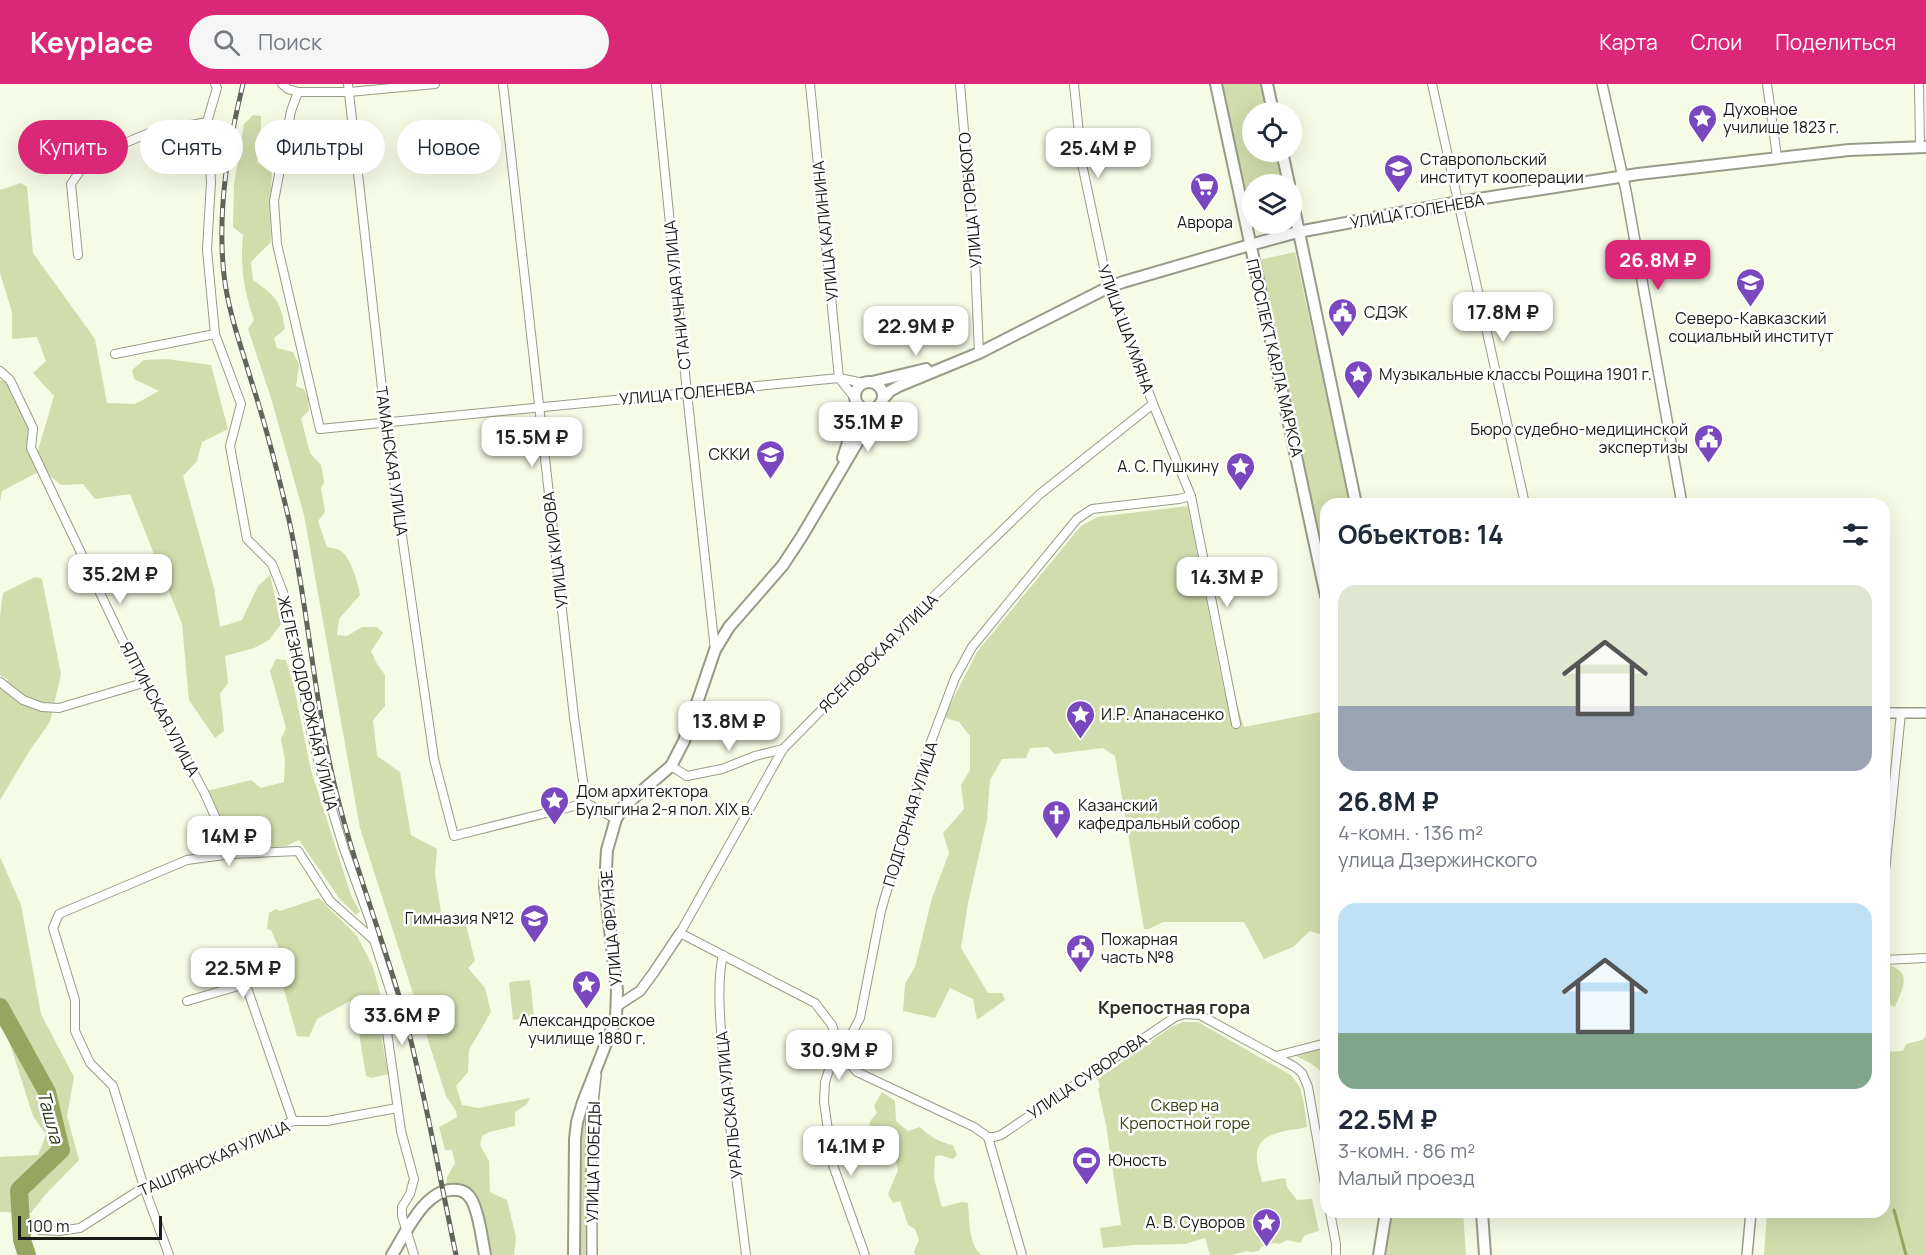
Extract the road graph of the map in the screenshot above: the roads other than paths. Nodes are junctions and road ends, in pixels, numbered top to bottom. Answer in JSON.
{"nodes":[{"id":1,"x":215,"y":84,"type":"edge"},
{"id":2,"x":282,"y":84,"type":"edge"},
{"id":3,"x":435,"y":84,"type":"edge"},
{"id":4,"x":503,"y":84,"type":"edge"},
{"id":5,"x":656,"y":84,"type":"edge"},
{"id":6,"x":810,"y":84,"type":"edge"},
{"id":7,"x":960,"y":84,"type":"edge"},
{"id":8,"x":1074,"y":84,"type":"edge"},
{"id":9,"x":1216,"y":84,"type":"edge"},
{"id":10,"x":1267,"y":84,"type":"edge"},
{"id":11,"x":1432,"y":84,"type":"edge"},
{"id":12,"x":1602,"y":84,"type":"edge"},
{"id":13,"x":1767,"y":84,"type":"edge"},
{"id":14,"x":1919,"y":84,"type":"edge"},
{"id":15,"x":348,"y":88,"type":"edge"},
{"id":16,"x":298,"y":92,"type":"junction"},
{"id":17,"x":1272,"y":102,"type":"edge"},
{"id":18,"x":208,"y":120,"type":"edge"},
{"id":19,"x":140,"y":137,"type":"edge"},
{"id":20,"x":1923,"y":147,"type":"edge"},
{"id":21,"x":1777,"y":157,"type":"junction"},
{"id":22,"x":210,"y":174,"type":"edge"},
{"id":23,"x":1623,"y":176,"type":"junction"},
{"id":24,"x":1459,"y":202,"type":"junction"},
{"id":25,"x":1302,"y":231,"type":"edge"},
{"id":26,"x":1291,"y":234,"type":"edge"},
{"id":27,"x":1299,"y":234,"type":"edge"},
{"id":28,"x":1250,"y":245,"type":"junction"},
{"id":29,"x":78,"y":255,"type":"dead end"},
{"id":30,"x":1107,"y":282,"type":"junction"},
{"id":31,"x":215,"y":334,"type":"junction"},
{"id":32,"x":979,"y":353,"type":"junction"},
{"id":33,"x":115,"y":354,"type":"dead end"},
{"id":34,"x":966,"y":358,"type":"junction"},
{"id":35,"x":0,"y":371,"type":"edge"},
{"id":36,"x":839,"y":378,"type":"junction"},
{"id":37,"x":868,"y":382,"type":"junction"},
{"id":38,"x":687,"y":393,"type":"junction"},
{"id":39,"x":855,"y":401,"type":"junction"},
{"id":40,"x":882,"y":402,"type":"junction"},
{"id":41,"x":1153,"y":404,"type":"junction"},
{"id":42,"x":538,"y":407,"type":"junction"},
{"id":43,"x":386,"y":424,"type":"junction"},
{"id":44,"x":831,"y":486,"type":"junction"},
{"id":45,"x":1191,"y":496,"type":"junction"},
{"id":46,"x":1355,"y":498,"type":"edge"},
{"id":47,"x":1524,"y":498,"type":"edge"},
{"id":48,"x":1681,"y":498,"type":"edge"},
{"id":49,"x":1320,"y":568,"type":"edge"},
{"id":50,"x":715,"y":650,"type":"junction"},
{"id":51,"x":0,"y":682,"type":"edge"},
{"id":52,"x":143,"y":683,"type":"junction"},
{"id":53,"x":1890,"y":712,"type":"edge"},
{"id":54,"x":1901,"y":713,"type":"junction"},
{"id":55,"x":1926,"y":713,"type":"edge"},
{"id":56,"x":1236,"y":724,"type":"dead end"},
{"id":57,"x":783,"y":749,"type":"junction"},
{"id":58,"x":671,"y":766,"type":"junction"},
{"id":59,"x":586,"y":804,"type":"junction"},
{"id":60,"x":616,"y":819,"type":"junction"},
{"id":61,"x":1890,"y":822,"type":"edge"},
{"id":62,"x":224,"y":838,"type":"junction"},
{"id":63,"x":232,"y":854,"type":"junction"},
{"id":64,"x":201,"y":858,"type":"junction"},
{"id":65,"x":680,"y":933,"type":"junction"},
{"id":66,"x":374,"y":940,"type":"junction"},
{"id":67,"x":723,"y":955,"type":"junction"},
{"id":68,"x":1926,"y":958,"type":"edge"},
{"id":69,"x":1890,"y":960,"type":"edge"},
{"id":70,"x":290,"y":971,"type":"dead end"},
{"id":71,"x":246,"y":985,"type":"junction"},
{"id":72,"x":188,"y":1001,"type":"dead end"},
{"id":73,"x":617,"y":1006,"type":"junction"},
{"id":74,"x":1320,"y":1045,"type":"edge"},
{"id":75,"x":841,"y":1054,"type":"junction"},
{"id":76,"x":1276,"y":1056,"type":"junction"},
{"id":77,"x":596,"y":1070,"type":"junction"},
{"id":78,"x":397,"y":1108,"type":"junction"},
{"id":79,"x":293,"y":1121,"type":"junction"},
{"id":80,"x":988,"y":1137,"type":"junction"},
{"id":81,"x":1320,"y":1156,"type":"edge"},
{"id":82,"x":144,"y":1187,"type":"junction"},
{"id":83,"x":1331,"y":1218,"type":"edge"},
{"id":84,"x":1385,"y":1218,"type":"edge"},
{"id":85,"x":1482,"y":1218,"type":"edge"},
{"id":86,"x":1750,"y":1218,"type":"edge"},
{"id":87,"x":40,"y":1230,"type":"dead end"},
{"id":88,"x":406,"y":1231,"type":"junction"},
{"id":89,"x":169,"y":1255,"type":"edge"},
{"id":90,"x":392,"y":1255,"type":"edge"},
{"id":91,"x":414,"y":1255,"type":"edge"},
{"id":92,"x":485,"y":1255,"type":"edge"},
{"id":93,"x":574,"y":1255,"type":"edge"},
{"id":94,"x":592,"y":1255,"type":"edge"},
{"id":95,"x":746,"y":1255,"type":"edge"},
{"id":96,"x":865,"y":1255,"type":"edge"},
{"id":97,"x":1022,"y":1255,"type":"edge"},
{"id":98,"x":1336,"y":1255,"type":"edge"},
{"id":99,"x":1379,"y":1255,"type":"edge"},
{"id":100,"x":1485,"y":1255,"type":"edge"},
{"id":101,"x":1747,"y":1255,"type":"edge"}],
"edges":[{"from":1,"to":18,"type":"street","name":"ЖЕЛЕЗНОДОРОЖНАЯ УЛИЦА"},
{"from":2,"to":16,"type":"street"},
{"from":3,"to":15,"type":"street"},
{"from":4,"to":42,"type":"street","name":"УЛИЦА КИРОВА"},
{"from":5,"to":38,"type":"street","name":"СТАНИЧНАЯ УЛИЦА"},
{"from":6,"to":36,"type":"street","name":"УЛИЦА КАЛИНИНА"},
{"from":7,"to":32,"type":"street","name":"УЛИЦА ГОРЬКОГО"},
{"from":8,"to":30,"type":"street","name":"УЛИЦА ШАУМЯНА"},
{"from":9,"to":28,"type":"main road","name":"ПРОСПЕКТ КАРЛА МАРКСА"},
{"from":10,"to":17,"type":"main road"},
{"from":11,"to":24,"type":"street"},
{"from":12,"to":23,"type":"street"},
{"from":13,"to":21,"type":"street"},
{"from":14,"to":20,"type":"street"},
{"from":15,"to":16,"type":"street"},
{"from":15,"to":43,"type":"street","name":"ТАМАНСКАЯ УЛИЦА"},
{"from":16,"to":43,"type":"street","name":"УЛИЦА ГОЛЕНЕВА"},
{"from":19,"to":29,"type":"street"},
{"from":20,"to":21,"type":"main road","name":"УЛИЦА ГОЛЕНЕВА"},
{"from":21,"to":23,"type":"main road","name":"УЛИЦА ГОЛЕНЕВА"},
{"from":22,"to":31,"type":"street","name":"ЖЕЛЕЗНОДОРОЖНАЯ УЛИЦА"},
{"from":23,"to":24,"type":"main road","name":"УЛИЦА ГОЛЕНЕВА"},
{"from":23,"to":48,"type":"street"},
{"from":24,"to":25,"type":"main road","name":"УЛИЦА ГОЛЕНЕВА"},
{"from":24,"to":47,"type":"street"},
{"from":26,"to":28,"type":"main road","name":"УЛИЦА ГОЛЕНЕВА"},
{"from":27,"to":46,"type":"main road"},
{"from":28,"to":30,"type":"main road","name":"УЛИЦА ГОЛЕНЕВА"},
{"from":28,"to":49,"type":"main road","name":"ПРОСПЕКТ КАРЛА МАРКСА"},
{"from":30,"to":32,"type":"main road","name":"УЛИЦА ГОЛЕНЕВА"},
{"from":30,"to":41,"type":"street","name":"УЛИЦА ШАУМЯНА"},
{"from":31,"to":33,"type":"street"},
{"from":31,"to":66,"type":"street","name":"ЖЕЛЕЗНОДОРОЖНАЯ УЛИЦА"},
{"from":32,"to":34,"type":"main road","name":"УЛИЦА ГОЛЕНЕВА"},
{"from":34,"to":37,"type":"main road","name":"УЛИЦА ГОЛЕНЕВА"},
{"from":34,"to":40,"type":"main road","name":"УЛИЦА ГОЛЕНЕВА"},
{"from":35,"to":52,"type":"street","name":"ЯЛТИНСКАЯ УЛИЦА"},
{"from":36,"to":37,"type":"street","name":"УЛИЦА ГОЛЕНЕВА"},
{"from":36,"to":38,"type":"street","name":"УЛИЦА ГОЛЕНЕВА"},
{"from":36,"to":39,"type":"street"},
{"from":37,"to":39,"type":"main road"},
{"from":37,"to":40,"type":"main road"},
{"from":38,"to":42,"type":"street","name":"УЛИЦА ГОЛЕНЕВА"},
{"from":38,"to":50,"type":"street","name":"СТАНИЧНАЯ УЛИЦА"},
{"from":39,"to":40,"type":"main road"},
{"from":39,"to":44,"type":"main road","name":"УЛИЦА ФРУНЗЕ"},
{"from":40,"to":44,"type":"main road","name":"УЛИЦА ФРУНЗЕ"},
{"from":41,"to":45,"type":"street","name":"УЛИЦА ШАУМЯНА"},
{"from":41,"to":57,"type":"street","name":"ЯСЕНОВСКАЯ УЛИЦА"},
{"from":42,"to":43,"type":"street","name":"УЛИЦА ГОЛЕНЕВА"},
{"from":42,"to":59,"type":"street","name":"УЛИЦА КИРОВА"},
{"from":43,"to":59,"type":"street","name":"ТАМАНСКАЯ УЛИЦА"},
{"from":44,"to":50,"type":"main road","name":"УЛИЦА ФРУНЗЕ"},
{"from":45,"to":56,"type":"street","name":"УЛИЦА ШАУМЯНА"},
{"from":45,"to":75,"type":"street","name":"ПОДГОРНАЯ УЛИЦА"},
{"from":50,"to":58,"type":"main road","name":"УЛИЦА ФРУНЗЕ"},
{"from":51,"to":52,"type":"street"},
{"from":52,"to":62,"type":"street","name":"ЯЛТИНСКАЯ УЛИЦА"},
{"from":53,"to":54,"type":"street"},
{"from":54,"to":55,"type":"street"},
{"from":54,"to":61,"type":"street"},
{"from":57,"to":58,"type":"street"},
{"from":57,"to":65,"type":"street","name":"ЯСЕНОВСКАЯ УЛИЦА"},
{"from":58,"to":60,"type":"main road","name":"УЛИЦА ФРУНЗЕ"},
{"from":59,"to":60,"type":"street"},
{"from":60,"to":73,"type":"main road","name":"УЛИЦА ФРУНЗЕ"},
{"from":62,"to":63,"type":"street","name":"ЯЛТИНСКАЯ УЛИЦА"},
{"from":62,"to":64,"type":"street"},
{"from":63,"to":64,"type":"street"},
{"from":63,"to":66,"type":"street"},
{"from":64,"to":82,"type":"street"},
{"from":65,"to":67,"type":"street"},
{"from":65,"to":73,"type":"street","name":"ЯСЕНОВСКАЯ УЛИЦА"},
{"from":66,"to":78,"type":"street","name":"ЖЕЛЕЗНОДОРОЖНАЯ УЛИЦА"},
{"from":67,"to":75,"type":"street"},
{"from":67,"to":95,"type":"street","name":"УРАЛЬСКАЯ УЛИЦА"},
{"from":68,"to":69,"type":"street"},
{"from":70,"to":71,"type":"street"},
{"from":71,"to":72,"type":"street"},
{"from":71,"to":79,"type":"street"},
{"from":73,"to":77,"type":"main road","name":"УЛИЦА ФРУНЗЕ"},
{"from":74,"to":76,"type":"street"},
{"from":75,"to":80,"type":"street"},
{"from":75,"to":96,"type":"street","name":"ПОДГОРНАЯ УЛИЦА"},
{"from":76,"to":80,"type":"street","name":"УЛИЦА СУВОРОВА"},
{"from":76,"to":81,"type":"street","name":"УЛИЦА СУВОРОВА"},
{"from":77,"to":93,"type":"main road","name":"УЛИЦА ФРУНЗЕ"},
{"from":77,"to":94,"type":"street","name":"УЛИЦА ПОБЕДЫ"},
{"from":78,"to":79,"type":"street","name":"ТАШЛЯНСКАЯ УЛИЦА"},
{"from":78,"to":88,"type":"street","name":"ЖЕЛЕЗНОДОРОЖНАЯ УЛИЦА"},
{"from":79,"to":82,"type":"street","name":"ТАШЛЯНСКАЯ УЛИЦА"},
{"from":80,"to":97,"type":"street"},
{"from":82,"to":87,"type":"street","name":"ТАШЛЯНСКАЯ УЛИЦА"},
{"from":82,"to":89,"type":"street"},
{"from":83,"to":98,"type":"street"},
{"from":84,"to":99,"type":"main road"},
{"from":85,"to":100,"type":"main road"},
{"from":86,"to":101,"type":"street"},
{"from":88,"to":90,"type":"main road"},
{"from":88,"to":91,"type":"street","name":"ЖЕЛЕЗНОДОРОЖНАЯ УЛИЦА"},
{"from":88,"to":92,"type":"main road"}]}
